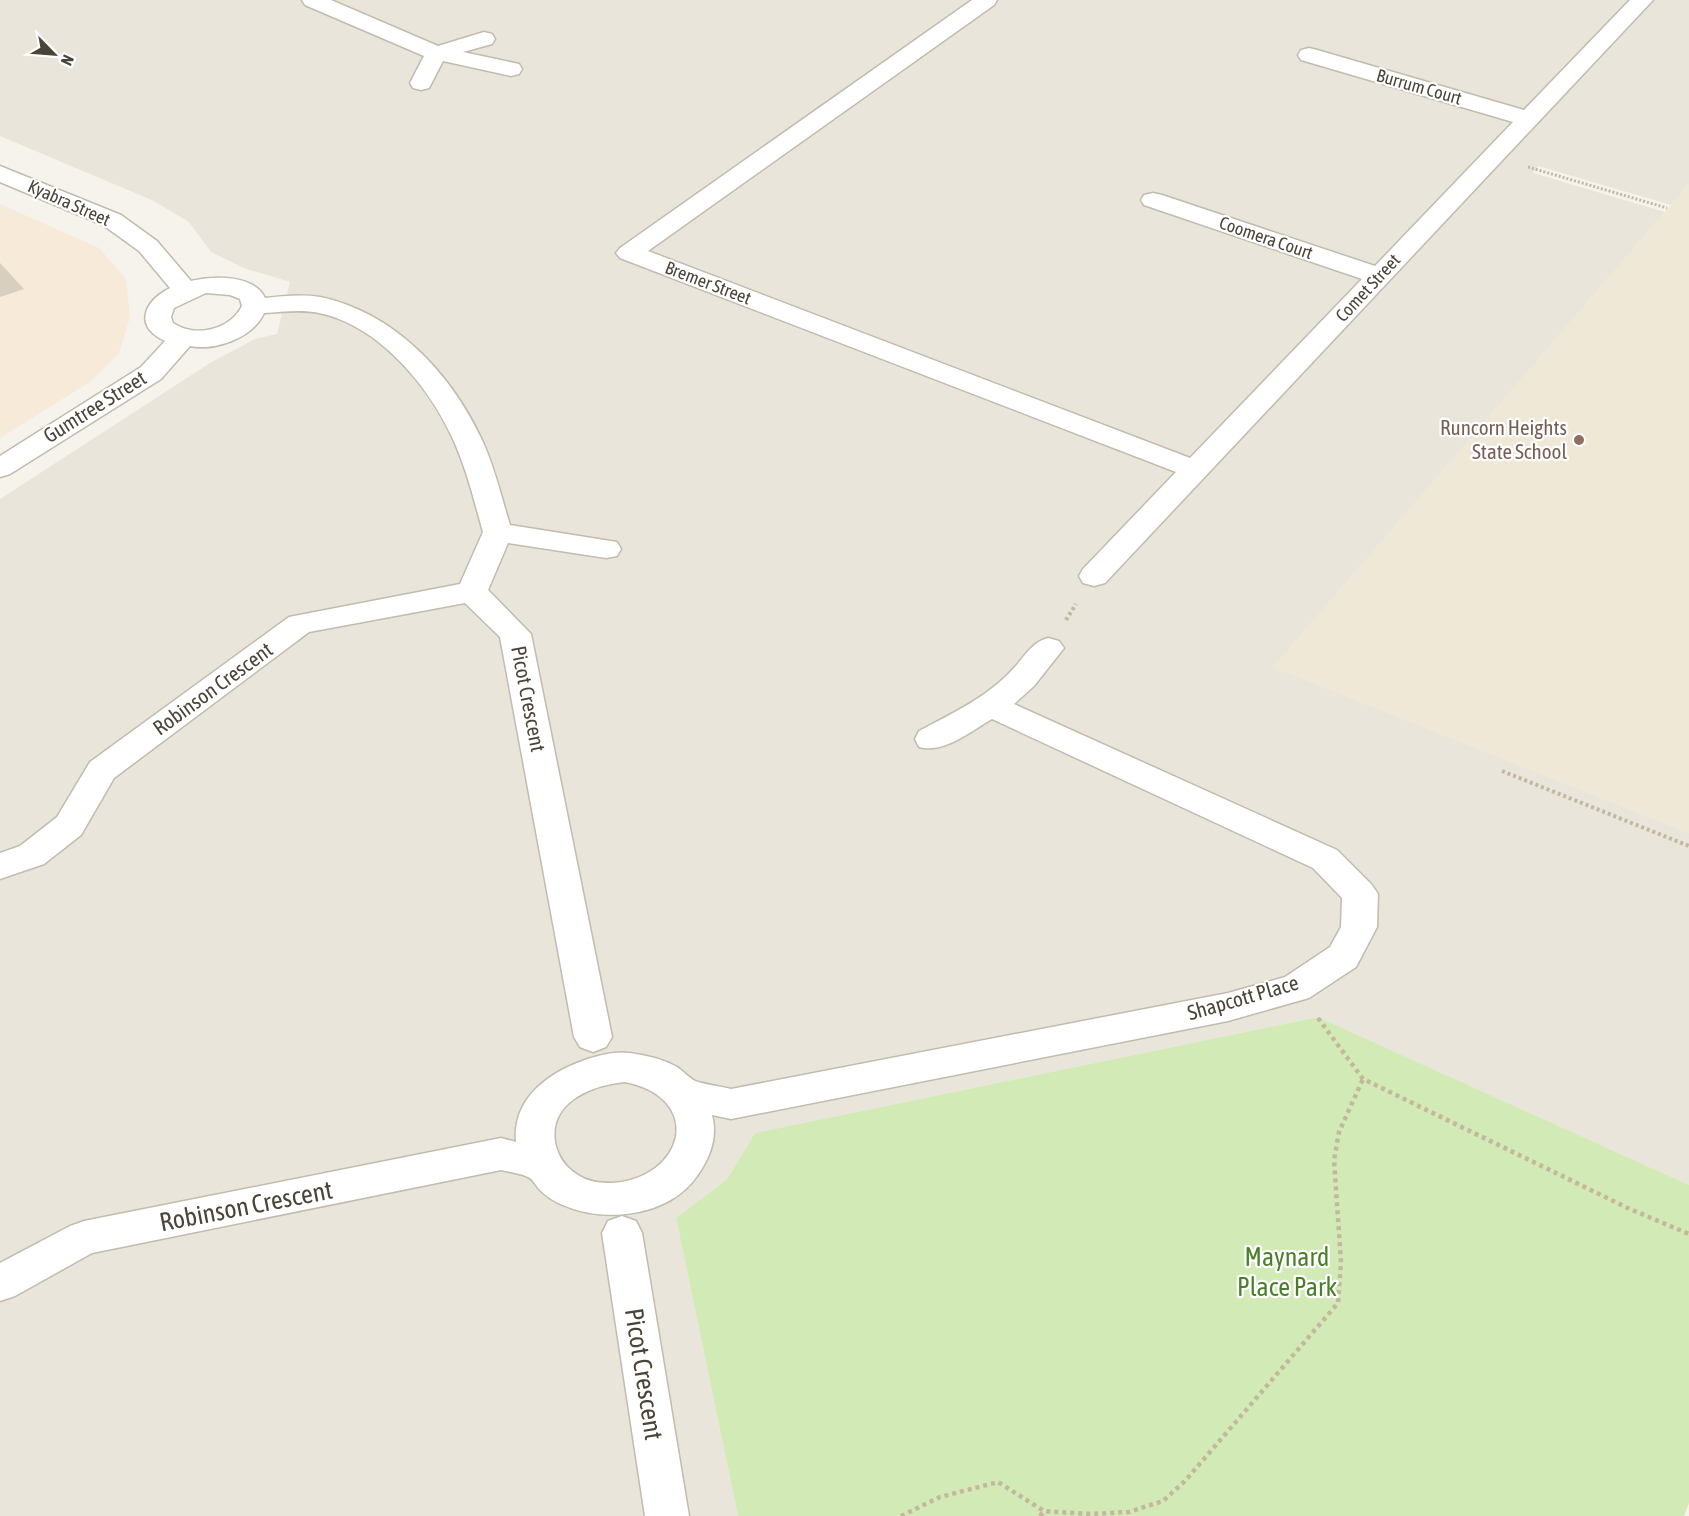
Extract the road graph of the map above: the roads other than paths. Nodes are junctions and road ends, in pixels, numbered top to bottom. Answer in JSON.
{"nodes":[{"id":1,"x":313,"y":0,"type":"edge"},
{"id":2,"x":986,"y":0,"type":"edge"},
{"id":3,"x":1642,"y":0,"type":"edge"},
{"id":4,"x":484,"y":39,"type":"dead end"},
{"id":5,"x":436,"y":53,"type":"junction"},
{"id":6,"x":1309,"y":55,"type":"dead end"},
{"id":7,"x":511,"y":69,"type":"dead end"},
{"id":8,"x":421,"y":83,"type":"dead end"},
{"id":9,"x":1529,"y":119,"type":"junction"},
{"id":10,"x":0,"y":173,"type":"edge"},
{"id":11,"x":1152,"y":200,"type":"dead end"},
{"id":12,"x":1379,"y":276,"type":"junction"},
{"id":13,"x":185,"y":290,"type":"junction"},
{"id":14,"x":256,"y":306,"type":"junction"},
{"id":15,"x":183,"y":337,"type":"junction"},
{"id":16,"x":0,"y":468,"type":"edge"},
{"id":17,"x":1196,"y":470,"type":"junction"},
{"id":18,"x":498,"y":532,"type":"junction"},
{"id":19,"x":606,"y":549,"type":"dead end"},
{"id":20,"x":1094,"y":576,"type":"road end"},
{"id":21,"x":472,"y":592,"type":"junction"},
{"id":22,"x":1048,"y":648,"type":"road end"},
{"id":23,"x":991,"y":706,"type":"junction"},
{"id":24,"x":931,"y":739,"type":"dead end"},
{"id":25,"x":0,"y":866,"type":"edge"},
{"id":26,"x":593,"y":1037,"type":"junction"},
{"id":27,"x":625,"y":1067,"type":"junction"},
{"id":28,"x":578,"y":1077,"type":"junction"},
{"id":29,"x":684,"y":1094,"type":"junction"},
{"id":30,"x":731,"y":1104,"type":"junction"},
{"id":31,"x":536,"y":1125,"type":"junction"},
{"id":32,"x":696,"y":1130,"type":"junction"},
{"id":33,"x":501,"y":1154,"type":"junction"},
{"id":34,"x":540,"y":1164,"type":"junction"},
{"id":35,"x":643,"y":1194,"type":"junction"},
{"id":36,"x":594,"y":1199,"type":"junction"},
{"id":37,"x":622,"y":1233,"type":"junction"},
{"id":38,"x":0,"y":1284,"type":"edge"},
{"id":39,"x":667,"y":1516,"type":"edge"}],
"edges":[{"from":1,"to":5,"type":"street"},
{"from":2,"to":17,"type":"street","name":"Bremer Street"},
{"from":3,"to":9,"type":"street","name":"Comet Street"},
{"from":4,"to":5,"type":"street"},
{"from":5,"to":7,"type":"street"},
{"from":5,"to":8,"type":"street"},
{"from":6,"to":9,"type":"street","name":"Burrum Court"},
{"from":9,"to":12,"type":"street","name":"Comet Street"},
{"from":10,"to":13,"type":"street","name":"Kyabra Street"},
{"from":11,"to":12,"type":"street","name":"Coomera Court"},
{"from":12,"to":17,"type":"street","name":"Comet Street"},
{"from":13,"to":14,"type":"street"},
{"from":13,"to":15,"type":"street"},
{"from":14,"to":15,"type":"street"},
{"from":14,"to":18,"type":"street"},
{"from":15,"to":16,"type":"street","name":"Gumtree Street"},
{"from":17,"to":20,"type":"street","name":"Comet Street"},
{"from":18,"to":19,"type":"street"},
{"from":18,"to":21,"type":"street"},
{"from":21,"to":25,"type":"street","name":"Robinson Crescent"},
{"from":21,"to":26,"type":"street","name":"Picot Crescent"},
{"from":22,"to":23,"type":"street"},
{"from":23,"to":24,"type":"street"},
{"from":23,"to":30,"type":"street","name":"Shapcott Place"},
{"from":26,"to":27,"type":"street"},
{"from":26,"to":28,"type":"street"},
{"from":27,"to":28,"type":"street"},
{"from":27,"to":29,"type":"street"},
{"from":28,"to":31,"type":"street"},
{"from":29,"to":30,"type":"street"},
{"from":29,"to":32,"type":"street"},
{"from":30,"to":32,"type":"street"},
{"from":31,"to":33,"type":"street"},
{"from":31,"to":34,"type":"street"},
{"from":32,"to":35,"type":"street"},
{"from":33,"to":34,"type":"street"},
{"from":33,"to":38,"type":"street","name":"Robinson Crescent"},
{"from":34,"to":36,"type":"street"},
{"from":35,"to":36,"type":"street"},
{"from":35,"to":37,"type":"street"},
{"from":36,"to":37,"type":"street"},
{"from":37,"to":39,"type":"street","name":"Picot Crescent"}]}
